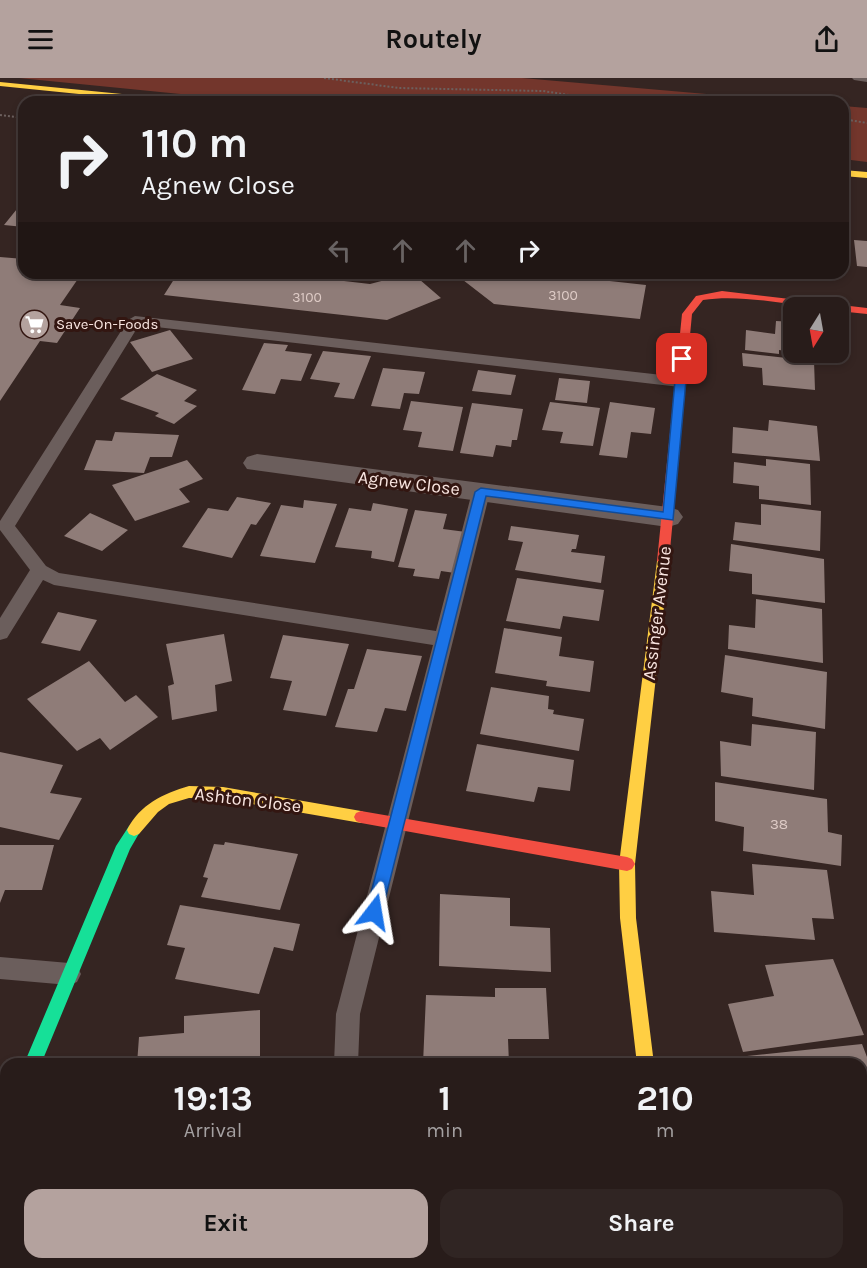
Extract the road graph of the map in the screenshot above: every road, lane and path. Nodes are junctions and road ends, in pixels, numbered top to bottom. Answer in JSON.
{"nodes":[{"id":1,"x":324,"y":78,"type":"edge"},
{"id":2,"x":858,"y":78,"type":"edge"},
{"id":3,"x":867,"y":79,"type":"edge"},
{"id":4,"x":0,"y":84,"type":"edge"},
{"id":5,"x":122,"y":96,"type":"edge"},
{"id":6,"x":576,"y":96,"type":"edge"},
{"id":7,"x":0,"y":116,"type":"edge"},
{"id":8,"x":18,"y":118,"type":"edge"},
{"id":9,"x":849,"y":120,"type":"edge"},
{"id":10,"x":867,"y":123,"type":"edge"},
{"id":11,"x":849,"y":174,"type":"edge"},
{"id":12,"x":867,"y":175,"type":"edge"},
{"id":13,"x":867,"y":311,"type":"edge"},
{"id":14,"x":680,"y":382,"type":"junction"},
{"id":15,"x":257,"y":463,"type":"dead end"},
{"id":16,"x":481,"y":492,"type":"junction"},
{"id":17,"x":668,"y":517,"type":"junction"},
{"id":18,"x":40,"y":570,"type":"junction"},
{"id":19,"x":0,"y":633,"type":"edge"},
{"id":20,"x":442,"y":639,"type":"junction"},
{"id":21,"x":396,"y":823,"type":"junction"},
{"id":22,"x":627,"y":864,"type":"junction"},
{"id":23,"x":0,"y":968,"type":"edge"},
{"id":24,"x":69,"y":974,"type":"junction"},
{"id":25,"x":34,"y":1058,"type":"edge"},
{"id":26,"x":346,"y":1058,"type":"edge"},
{"id":27,"x":645,"y":1058,"type":"edge"}],
"edges":[{"from":1,"to":6,"type":"path"},
{"from":2,"to":3,"type":"lane"},
{"from":4,"to":5,"type":"street"},
{"from":7,"to":8,"type":"path"},
{"from":9,"to":10,"type":"path"},
{"from":11,"to":12,"type":"street"},
{"from":13,"to":14,"type":"street","name":"Assinger Avenue"},
{"from":14,"to":17,"type":"street","name":"Assinger Avenue"},
{"from":14,"to":18,"type":"lane"},
{"from":15,"to":16,"type":"street","name":"Agnew Close"},
{"from":16,"to":17,"type":"street","name":"Agnew Close"},
{"from":16,"to":20,"type":"lane"},
{"from":17,"to":22,"type":"street","name":"Assinger Avenue"},
{"from":18,"to":19,"type":"lane"},
{"from":18,"to":20,"type":"lane"},
{"from":20,"to":21,"type":"lane"},
{"from":21,"to":22,"type":"street","name":"Ashton Close"},
{"from":21,"to":24,"type":"street","name":"Ashton Close"},
{"from":21,"to":26,"type":"lane"},
{"from":22,"to":27,"type":"street","name":"Assinger Avenue"},
{"from":23,"to":24,"type":"lane"},
{"from":24,"to":25,"type":"street","name":"Ashton Close"}]}
